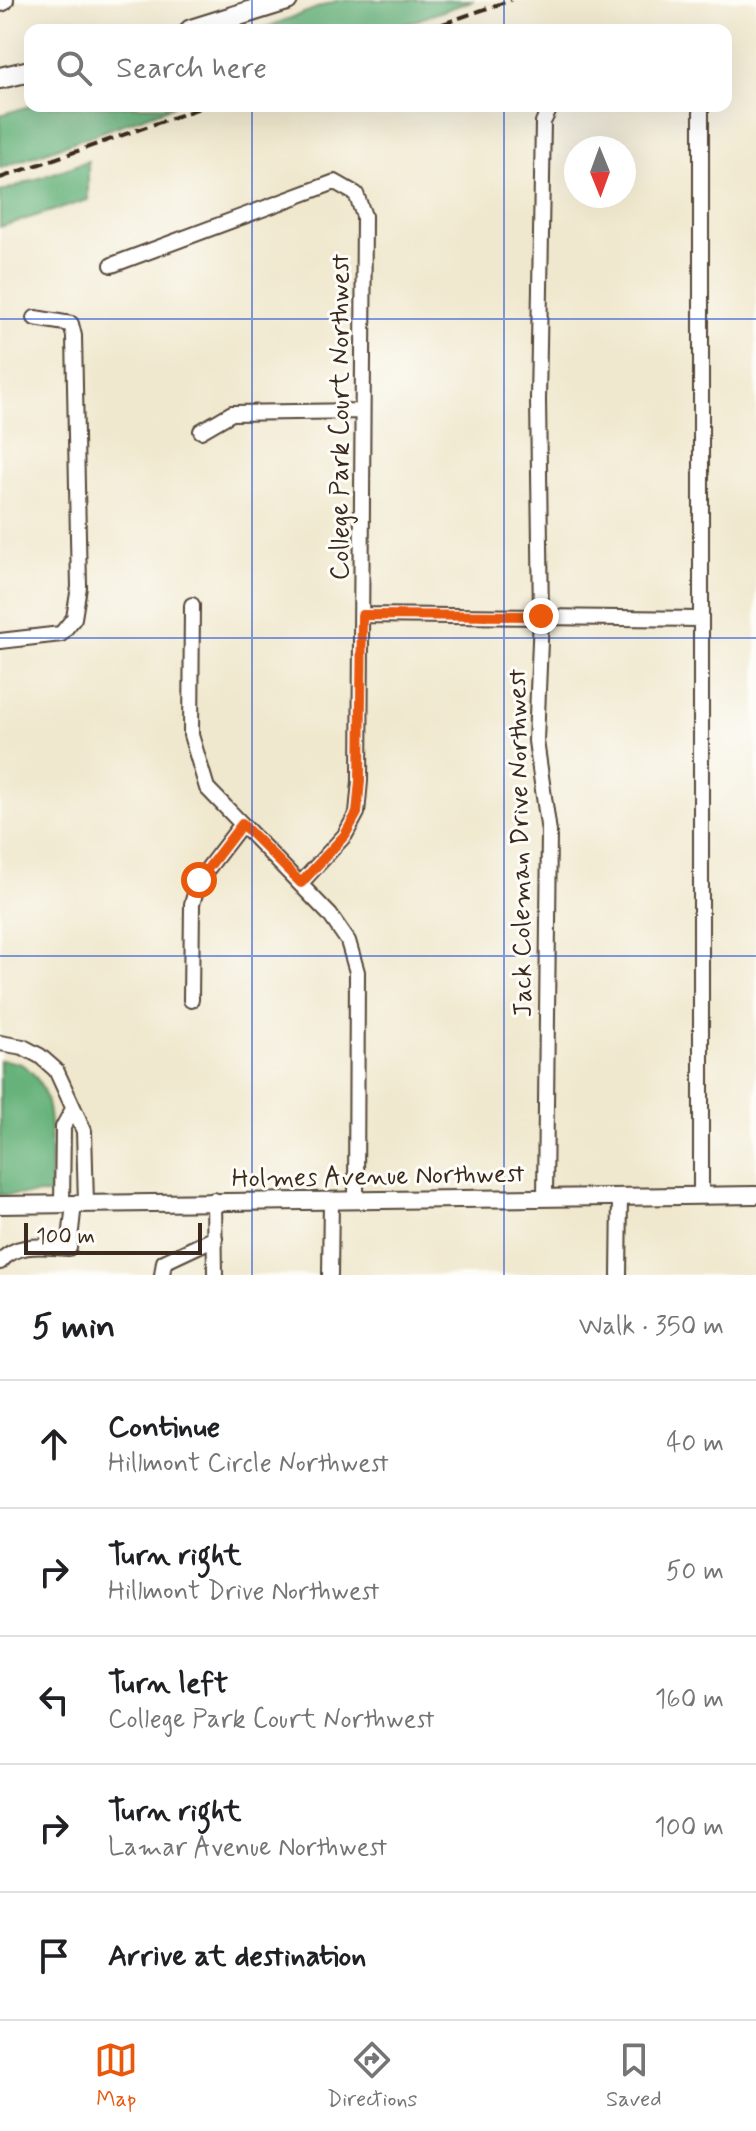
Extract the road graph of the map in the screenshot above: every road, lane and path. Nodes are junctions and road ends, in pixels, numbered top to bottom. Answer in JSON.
{"nodes":[{"id":1,"x":287,"y":0,"type":"edge"},
{"id":2,"x":210,"y":24,"type":"edge"},
{"id":3,"x":24,"y":72,"type":"edge"},
{"id":4,"x":0,"y":78,"type":"edge"},
{"id":5,"x":548,"y":112,"type":"edge"},
{"id":6,"x":701,"y":112,"type":"edge"},
{"id":7,"x":112,"y":265,"type":"dead end"},
{"id":8,"x":35,"y":318,"type":"dead end"},
{"id":9,"x":362,"y":411,"type":"junction"},
{"id":10,"x":201,"y":431,"type":"dead end"},
{"id":11,"x":192,"y":605,"type":"dead end"},
{"id":12,"x":362,"y":615,"type":"junction"},
{"id":13,"x":541,"y":616,"type":"junction"},
{"id":14,"x":700,"y":619,"type":"junction"},
{"id":15,"x":0,"y":641,"type":"edge"},
{"id":16,"x":242,"y":824,"type":"junction"},
{"id":17,"x":301,"y":883,"type":"junction"},
{"id":18,"x":191,"y":1000,"type":"dead end"},
{"id":19,"x":0,"y":1043,"type":"edge"},
{"id":20,"x":73,"y":1109,"type":"junction"},
{"id":21,"x":756,"y":1195,"type":"edge"},
{"id":22,"x":701,"y":1196,"type":"junction"},
{"id":23,"x":545,"y":1197,"type":"junction"},
{"id":24,"x":620,"y":1197,"type":"junction"},
{"id":25,"x":356,"y":1199,"type":"junction"},
{"id":26,"x":214,"y":1200,"type":"junction"},
{"id":27,"x":331,"y":1200,"type":"junction"},
{"id":28,"x":74,"y":1203,"type":"junction"},
{"id":29,"x":0,"y":1205,"type":"edge"},
{"id":30,"x":215,"y":1238,"type":"junction"},
{"id":31,"x":0,"y":1262,"type":"edge"},
{"id":32,"x":162,"y":1275,"type":"edge"},
{"id":33,"x":215,"y":1275,"type":"edge"},
{"id":34,"x":330,"y":1275,"type":"edge"},
{"id":35,"x":619,"y":1275,"type":"edge"}],
"edges":[{"from":1,"to":2,"type":"highway"},
{"from":3,"to":4,"type":"highway"},
{"from":5,"to":13,"type":"street","name":"Jack Coleman Drive Northwest"},
{"from":6,"to":14,"type":"street"},
{"from":7,"to":9,"type":"street","name":"College Park Court Northwest"},
{"from":8,"to":15,"type":"street"},
{"from":9,"to":10,"type":"street"},
{"from":9,"to":12,"type":"street","name":"College Park Court Northwest"},
{"from":11,"to":16,"type":"street"},
{"from":12,"to":13,"type":"street"},
{"from":12,"to":17,"type":"street","name":"College Park Court Northwest"},
{"from":13,"to":14,"type":"street"},
{"from":13,"to":23,"type":"street","name":"Jack Coleman Drive Northwest"},
{"from":14,"to":22,"type":"street"},
{"from":16,"to":17,"type":"street"},
{"from":16,"to":18,"type":"street"},
{"from":17,"to":25,"type":"street"},
{"from":19,"to":20,"type":"street"},
{"from":20,"to":28,"type":"street"},
{"from":20,"to":28,"type":"street"},
{"from":21,"to":22,"type":"main road","name":"Holmes Avenue Northwest"},
{"from":22,"to":24,"type":"main road","name":"Holmes Avenue Northwest"},
{"from":23,"to":24,"type":"main road","name":"Holmes Avenue Northwest"},
{"from":23,"to":25,"type":"main road","name":"Holmes Avenue Northwest"},
{"from":24,"to":35,"type":"street"},
{"from":25,"to":27,"type":"main road","name":"Holmes Avenue Northwest"},
{"from":26,"to":27,"type":"main road","name":"Holmes Avenue Northwest"},
{"from":26,"to":28,"type":"main road","name":"Holmes Avenue Northwest"},
{"from":26,"to":30,"type":"street"},
{"from":27,"to":34,"type":"street"},
{"from":28,"to":29,"type":"main road","name":"Holmes Avenue Northwest"},
{"from":28,"to":31,"type":"street"},
{"from":30,"to":32,"type":"street"},
{"from":30,"to":33,"type":"street"}]}
